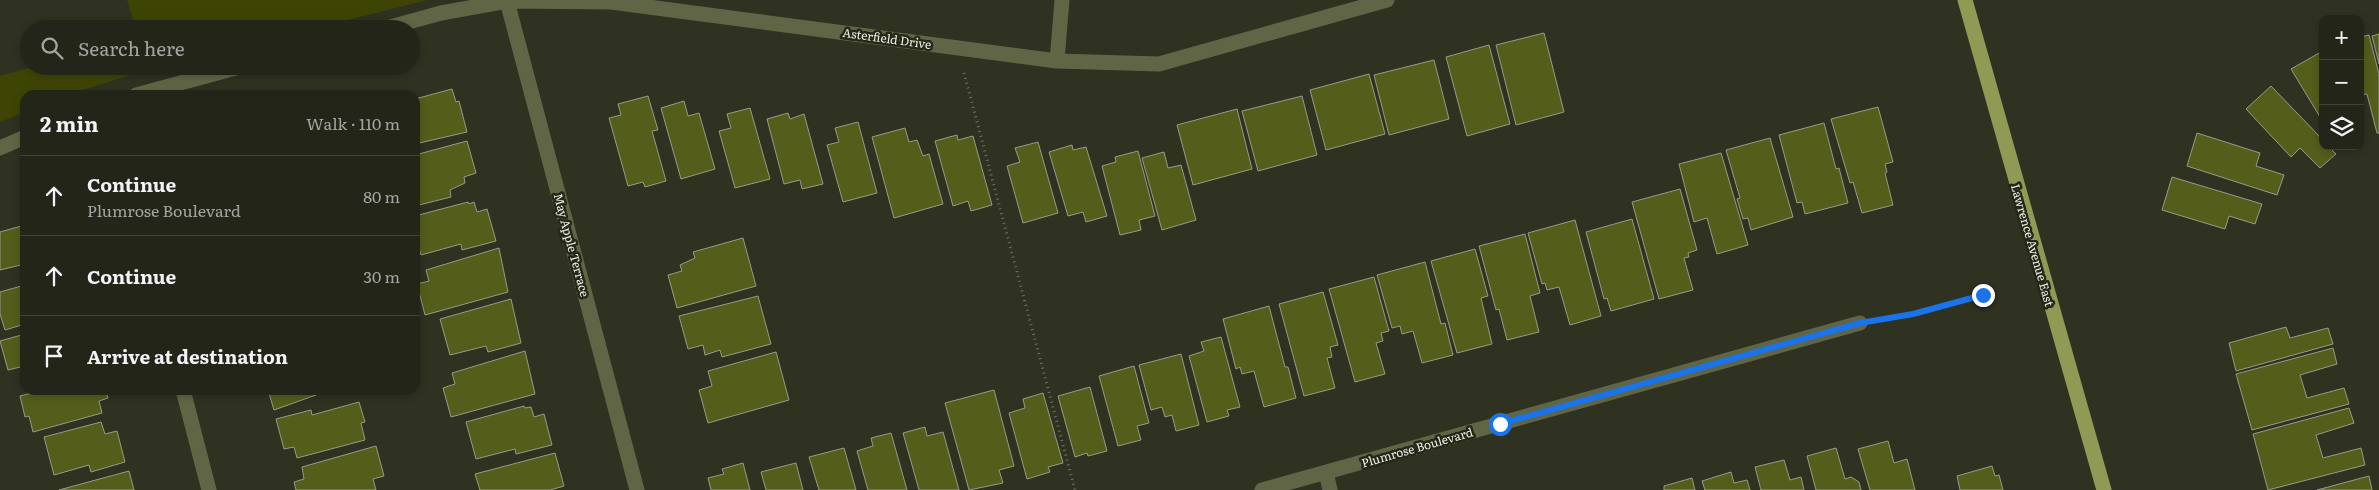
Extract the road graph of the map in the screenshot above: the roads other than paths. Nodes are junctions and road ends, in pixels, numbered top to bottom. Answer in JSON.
{"nodes":[{"id":1,"x":1062,"y":0,"type":"edge"},
{"id":2,"x":1387,"y":0,"type":"edge"},
{"id":3,"x":1965,"y":0,"type":"edge"},
{"id":4,"x":507,"y":1,"type":"edge"},
{"id":5,"x":414,"y":20,"type":"edge"},
{"id":6,"x":1058,"y":61,"type":"junction"},
{"id":7,"x":210,"y":75,"type":"edge"},
{"id":8,"x":154,"y":90,"type":"edge"},
{"id":9,"x":20,"y":139,"type":"edge"},
{"id":10,"x":0,"y":148,"type":"edge"},
{"id":11,"x":1860,"y":323,"type":"road end"},
{"id":12,"x":184,"y":395,"type":"edge"},
{"id":13,"x":1326,"y":472,"type":"junction"},
{"id":14,"x":209,"y":490,"type":"edge"},
{"id":15,"x":637,"y":490,"type":"edge"},
{"id":16,"x":1262,"y":490,"type":"edge"},
{"id":17,"x":1330,"y":490,"type":"edge"},
{"id":18,"x":2104,"y":490,"type":"edge"}],
"edges":[{"from":1,"to":6,"type":"street"},
{"from":2,"to":6,"type":"street","name":"Asterfield Drive"},
{"from":3,"to":18,"type":"main road","name":"Lawrence Avenue East"},
{"from":4,"to":5,"type":"street","name":"Asterfield Drive"},
{"from":4,"to":6,"type":"street","name":"Asterfield Drive"},
{"from":4,"to":15,"type":"street","name":"May Apple Terrace"},
{"from":7,"to":8,"type":"street"},
{"from":9,"to":10,"type":"street"},
{"from":11,"to":13,"type":"street","name":"Plumrose Boulevard"},
{"from":12,"to":14,"type":"street"},
{"from":13,"to":16,"type":"street","name":"Plumrose Boulevard"},
{"from":13,"to":17,"type":"street"}]}
